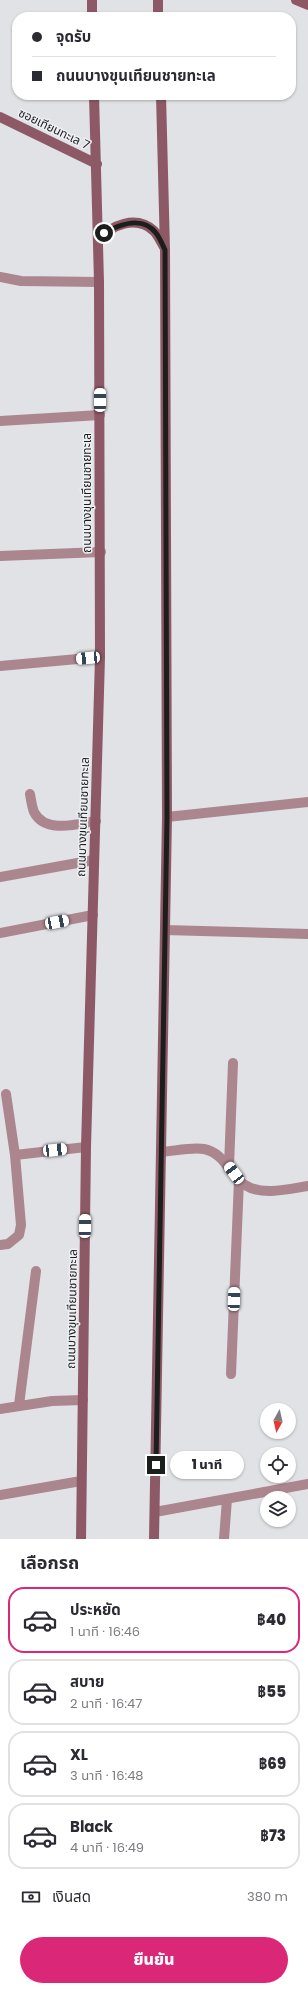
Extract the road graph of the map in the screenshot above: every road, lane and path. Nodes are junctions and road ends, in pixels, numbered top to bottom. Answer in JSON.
{"nodes":[{"id":1,"x":92,"y":0,"type":"edge"},
{"id":2,"x":158,"y":0,"type":"edge"},
{"id":3,"x":296,"y":0,"type":"edge"},
{"id":4,"x":308,"y":5,"type":"edge"},
{"id":5,"x":92,"y":12,"type":"edge"},
{"id":6,"x":158,"y":12,"type":"edge"},
{"id":7,"x":94,"y":100,"type":"edge"},
{"id":8,"x":161,"y":100,"type":"edge"},
{"id":9,"x":0,"y":117,"type":"edge"},
{"id":10,"x":97,"y":164,"type":"junction"},
{"id":11,"x":98,"y":242,"type":"junction"},
{"id":12,"x":165,"y":250,"type":"junction"},
{"id":13,"x":0,"y":277,"type":"edge"},
{"id":14,"x":99,"y":282,"type":"junction"},
{"id":15,"x":100,"y":415,"type":"junction"},
{"id":16,"x":0,"y":421,"type":"edge"},
{"id":17,"x":101,"y":552,"type":"junction"},
{"id":18,"x":0,"y":556,"type":"edge"},
{"id":19,"x":100,"y":657,"type":"junction"},
{"id":20,"x":0,"y":666,"type":"edge"},
{"id":21,"x":30,"y":794,"type":"dead end"},
{"id":22,"x":308,"y":802,"type":"edge"},
{"id":23,"x":167,"y":817,"type":"junction"},
{"id":24,"x":96,"y":821,"type":"junction"},
{"id":25,"x":94,"y":860,"type":"junction"},
{"id":26,"x":0,"y":877,"type":"edge"},
{"id":27,"x":93,"y":915,"type":"junction"},
{"id":28,"x":165,"y":930,"type":"junction"},
{"id":29,"x":0,"y":933,"type":"edge"},
{"id":30,"x":308,"y":934,"type":"edge"},
{"id":31,"x":234,"y":1063,"type":"dead end"},
{"id":32,"x":6,"y":1094,"type":"dead end"},
{"id":33,"x":86,"y":1147,"type":"junction"},
{"id":34,"x":162,"y":1152,"type":"junction"},
{"id":35,"x":15,"y":1155,"type":"junction"},
{"id":36,"x":229,"y":1166,"type":"junction"},
{"id":37,"x":239,"y":1180,"type":"junction"},
{"id":38,"x":308,"y":1186,"type":"edge"},
{"id":39,"x":0,"y":1245,"type":"edge"},
{"id":40,"x":36,"y":1271,"type":"dead end"},
{"id":41,"x":232,"y":1374,"type":"dead end"},
{"id":42,"x":84,"y":1400,"type":"junction"},
{"id":43,"x":19,"y":1405,"type":"junction"},
{"id":44,"x":0,"y":1409,"type":"edge"},
{"id":45,"x":81,"y":1481,"type":"junction"},
{"id":46,"x":308,"y":1484,"type":"edge"},
{"id":47,"x":0,"y":1495,"type":"edge"},
{"id":48,"x":227,"y":1499,"type":"junction"},
{"id":49,"x":155,"y":1512,"type":"junction"},
{"id":50,"x":80,"y":1539,"type":"edge"},
{"id":51,"x":154,"y":1539,"type":"edge"},
{"id":52,"x":224,"y":1539,"type":"edge"}],
"edges":[{"from":1,"to":5,"type":"main road"},
{"from":2,"to":6,"type":"main road"},
{"from":3,"to":4,"type":"main road"},
{"from":7,"to":10,"type":"main road","name":"ถนนบางขุนเทียนชายทะเล"},
{"from":8,"to":12,"type":"main road"},
{"from":9,"to":10,"type":"main road","name":"ซอยเทียนทะเล 7"},
{"from":10,"to":11,"type":"main road","name":"ถนนบางขุนเทียนชายทะเล"},
{"from":11,"to":12,"type":"main road"},
{"from":11,"to":14,"type":"main road","name":"ถนนบางขุนเทียนชายทะเล"},
{"from":12,"to":23,"type":"main road"},
{"from":13,"to":14,"type":"street"},
{"from":14,"to":15,"type":"main road","name":"ถนนบางขุนเทียนชายทะเล"},
{"from":15,"to":16,"type":"street"},
{"from":15,"to":17,"type":"main road","name":"ถนนบางขุนเทียนชายทะเล"},
{"from":17,"to":18,"type":"street"},
{"from":17,"to":19,"type":"main road","name":"ถนนบางขุนเทียนชายทะเล"},
{"from":19,"to":20,"type":"street"},
{"from":19,"to":24,"type":"main road","name":"ถนนบางขุนเทียนชายทะเล"},
{"from":21,"to":24,"type":"street"},
{"from":22,"to":23,"type":"street"},
{"from":23,"to":28,"type":"main road"},
{"from":24,"to":25,"type":"main road","name":"ถนนบางขุนเทียนชายทะเล"},
{"from":25,"to":26,"type":"street"},
{"from":25,"to":27,"type":"main road","name":"ถนนบางขุนเทียนชายทะเล"},
{"from":27,"to":29,"type":"street"},
{"from":27,"to":33,"type":"main road","name":"ถนนบางขุนเทียนชายทะเล"},
{"from":28,"to":30,"type":"street"},
{"from":28,"to":34,"type":"main road"},
{"from":31,"to":36,"type":"street"},
{"from":32,"to":35,"type":"street"},
{"from":33,"to":35,"type":"street"},
{"from":33,"to":42,"type":"main road","name":"ถนนบางขุนเทียนชายทะเล"},
{"from":34,"to":36,"type":"street"},
{"from":34,"to":49,"type":"main road"},
{"from":35,"to":39,"type":"street"},
{"from":36,"to":37,"type":"street"},
{"from":37,"to":38,"type":"street"},
{"from":37,"to":41,"type":"street"},
{"from":40,"to":43,"type":"street"},
{"from":42,"to":43,"type":"street"},
{"from":42,"to":45,"type":"main road","name":"ถนนบางขุนเทียนชายทะเล"},
{"from":43,"to":44,"type":"street"},
{"from":45,"to":47,"type":"street"},
{"from":45,"to":50,"type":"main road","name":"ถนนบางขุนเทียนชายทะเล"},
{"from":46,"to":48,"type":"street"},
{"from":48,"to":49,"type":"street"},
{"from":48,"to":52,"type":"street"},
{"from":49,"to":51,"type":"main road"}]}
